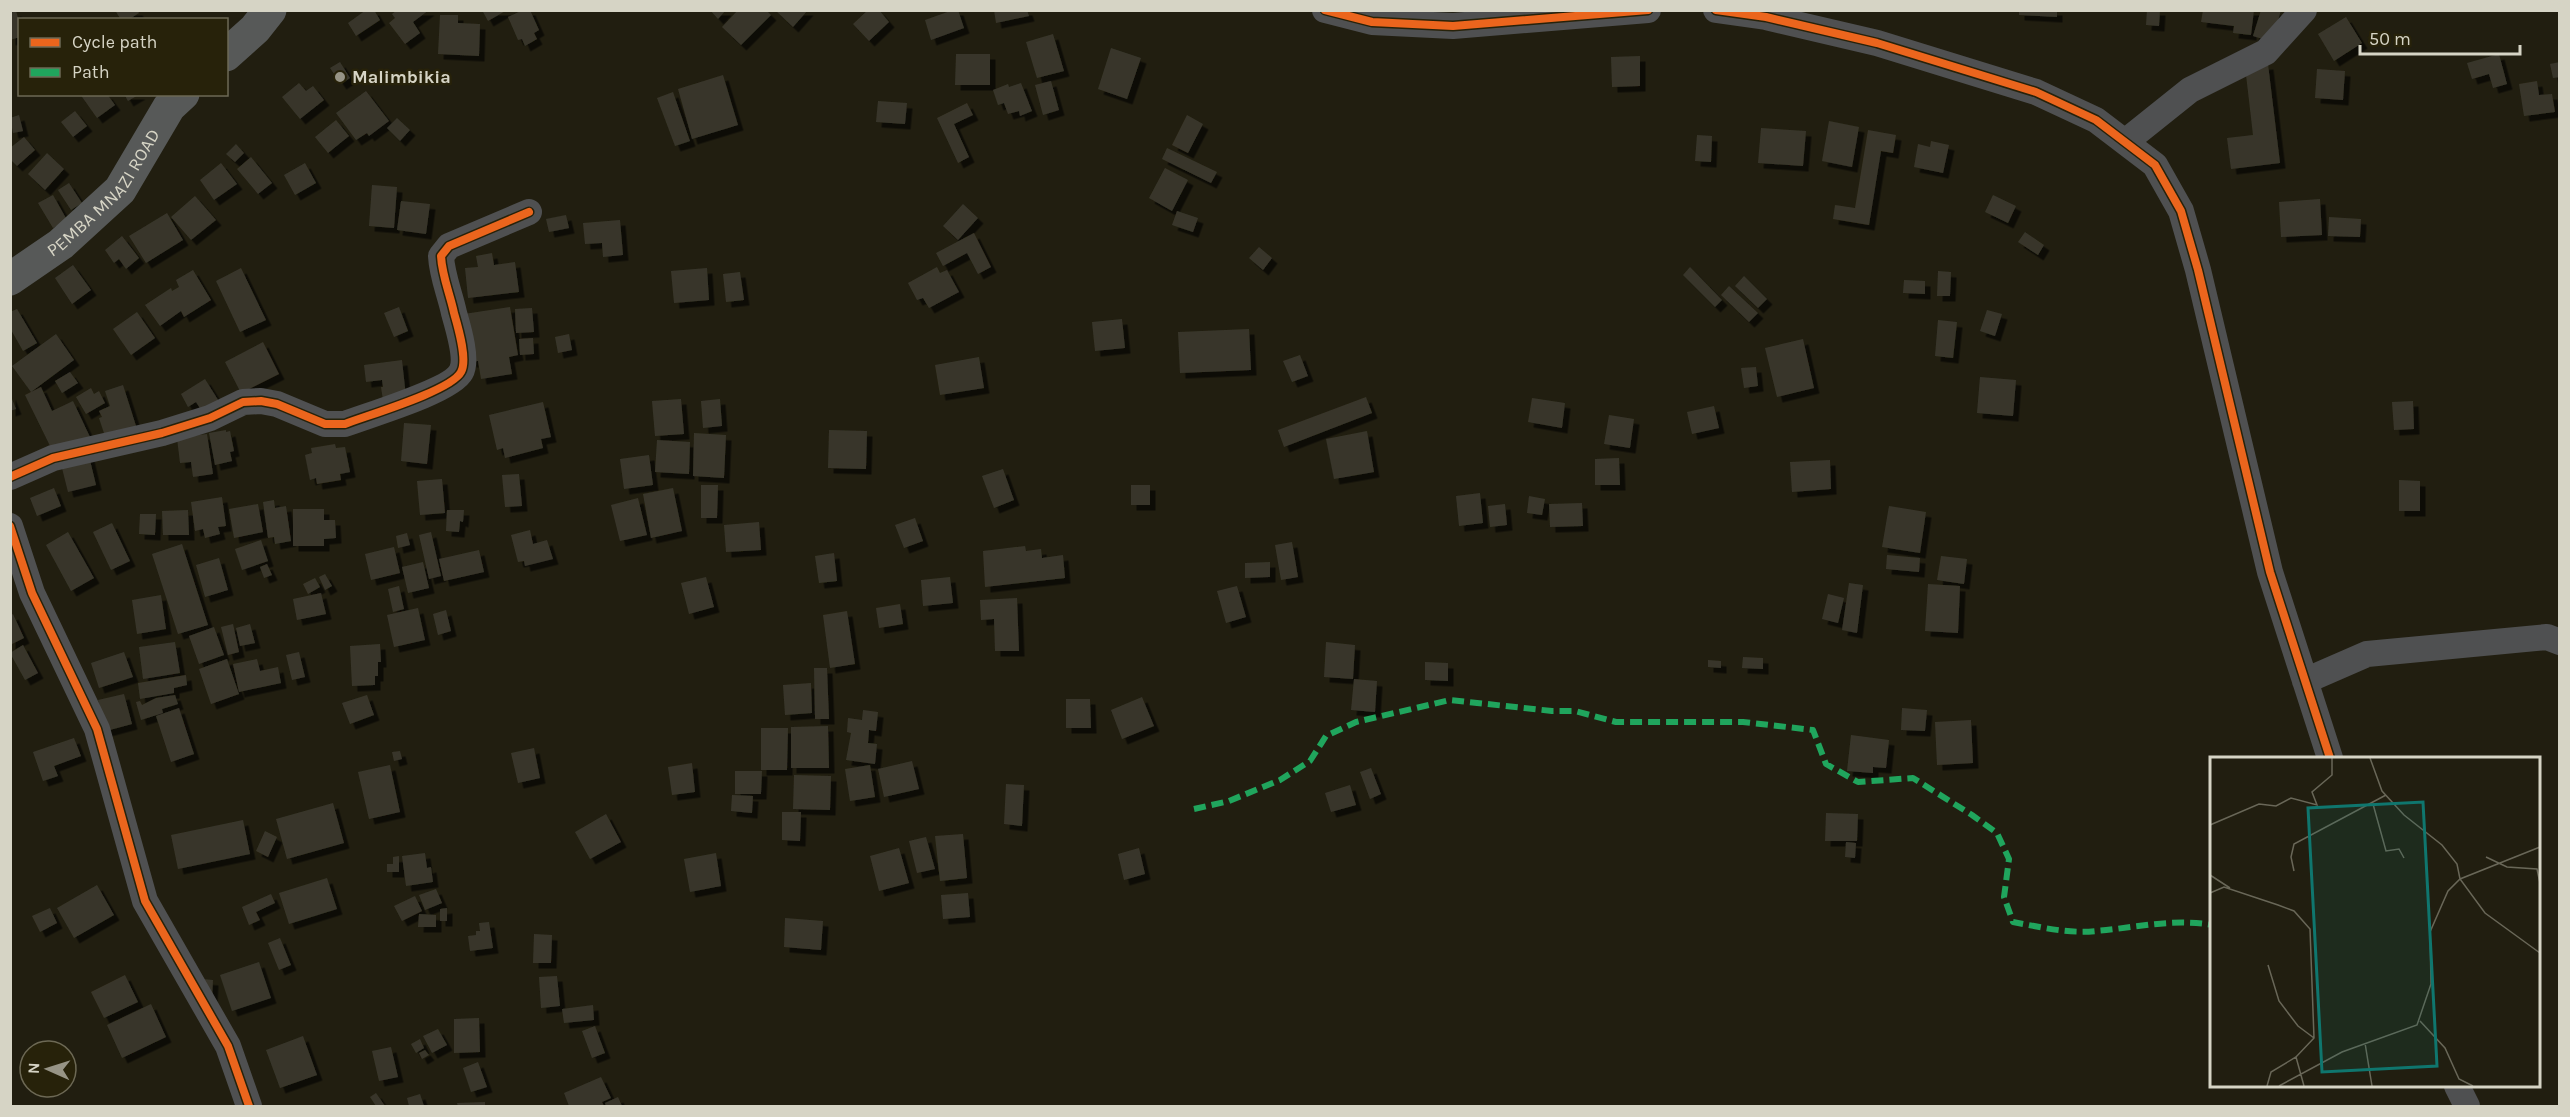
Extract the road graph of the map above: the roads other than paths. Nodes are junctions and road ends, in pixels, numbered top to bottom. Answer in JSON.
{"nodes":[{"id":1,"x":270,"y":10,"type":"edge"},
{"id":2,"x":1325,"y":10,"type":"edge"},
{"id":3,"x":1648,"y":10,"type":"edge"},
{"id":4,"x":1716,"y":10,"type":"edge"},
{"id":5,"x":2304,"y":10,"type":"edge"},
{"id":6,"x":228,"y":53,"type":"edge"},
{"id":7,"x":181,"y":96,"type":"edge"},
{"id":8,"x":2125,"y":142,"type":"junction"},
{"id":9,"x":529,"y":212,"type":"dead end"},
{"id":10,"x":10,"y":279,"type":"edge"},
{"id":11,"x":10,"y":477,"type":"edge"},
{"id":12,"x":10,"y":526,"type":"edge"},
{"id":13,"x":2559,"y":642,"type":"edge"},
{"id":14,"x":2305,"y":681,"type":"junction"},
{"id":15,"x":2329,"y":757,"type":"edge"},
{"id":16,"x":2457,"y":1087,"type":"edge"},
{"id":17,"x":249,"y":1107,"type":"edge"},
{"id":18,"x":2467,"y":1107,"type":"edge"}],
"edges":[{"from":1,"to":6,"type":"main road"},
{"from":2,"to":3,"type":"street"},
{"from":4,"to":8,"type":"street"},
{"from":5,"to":8,"type":"street"},
{"from":7,"to":10,"type":"main road","name":"PEMBA MNAZI ROAD"},
{"from":8,"to":14,"type":"street"},
{"from":9,"to":11,"type":"street"},
{"from":12,"to":17,"type":"street"},
{"from":13,"to":14,"type":"street"},
{"from":14,"to":15,"type":"street"},
{"from":16,"to":18,"type":"street"}]}
